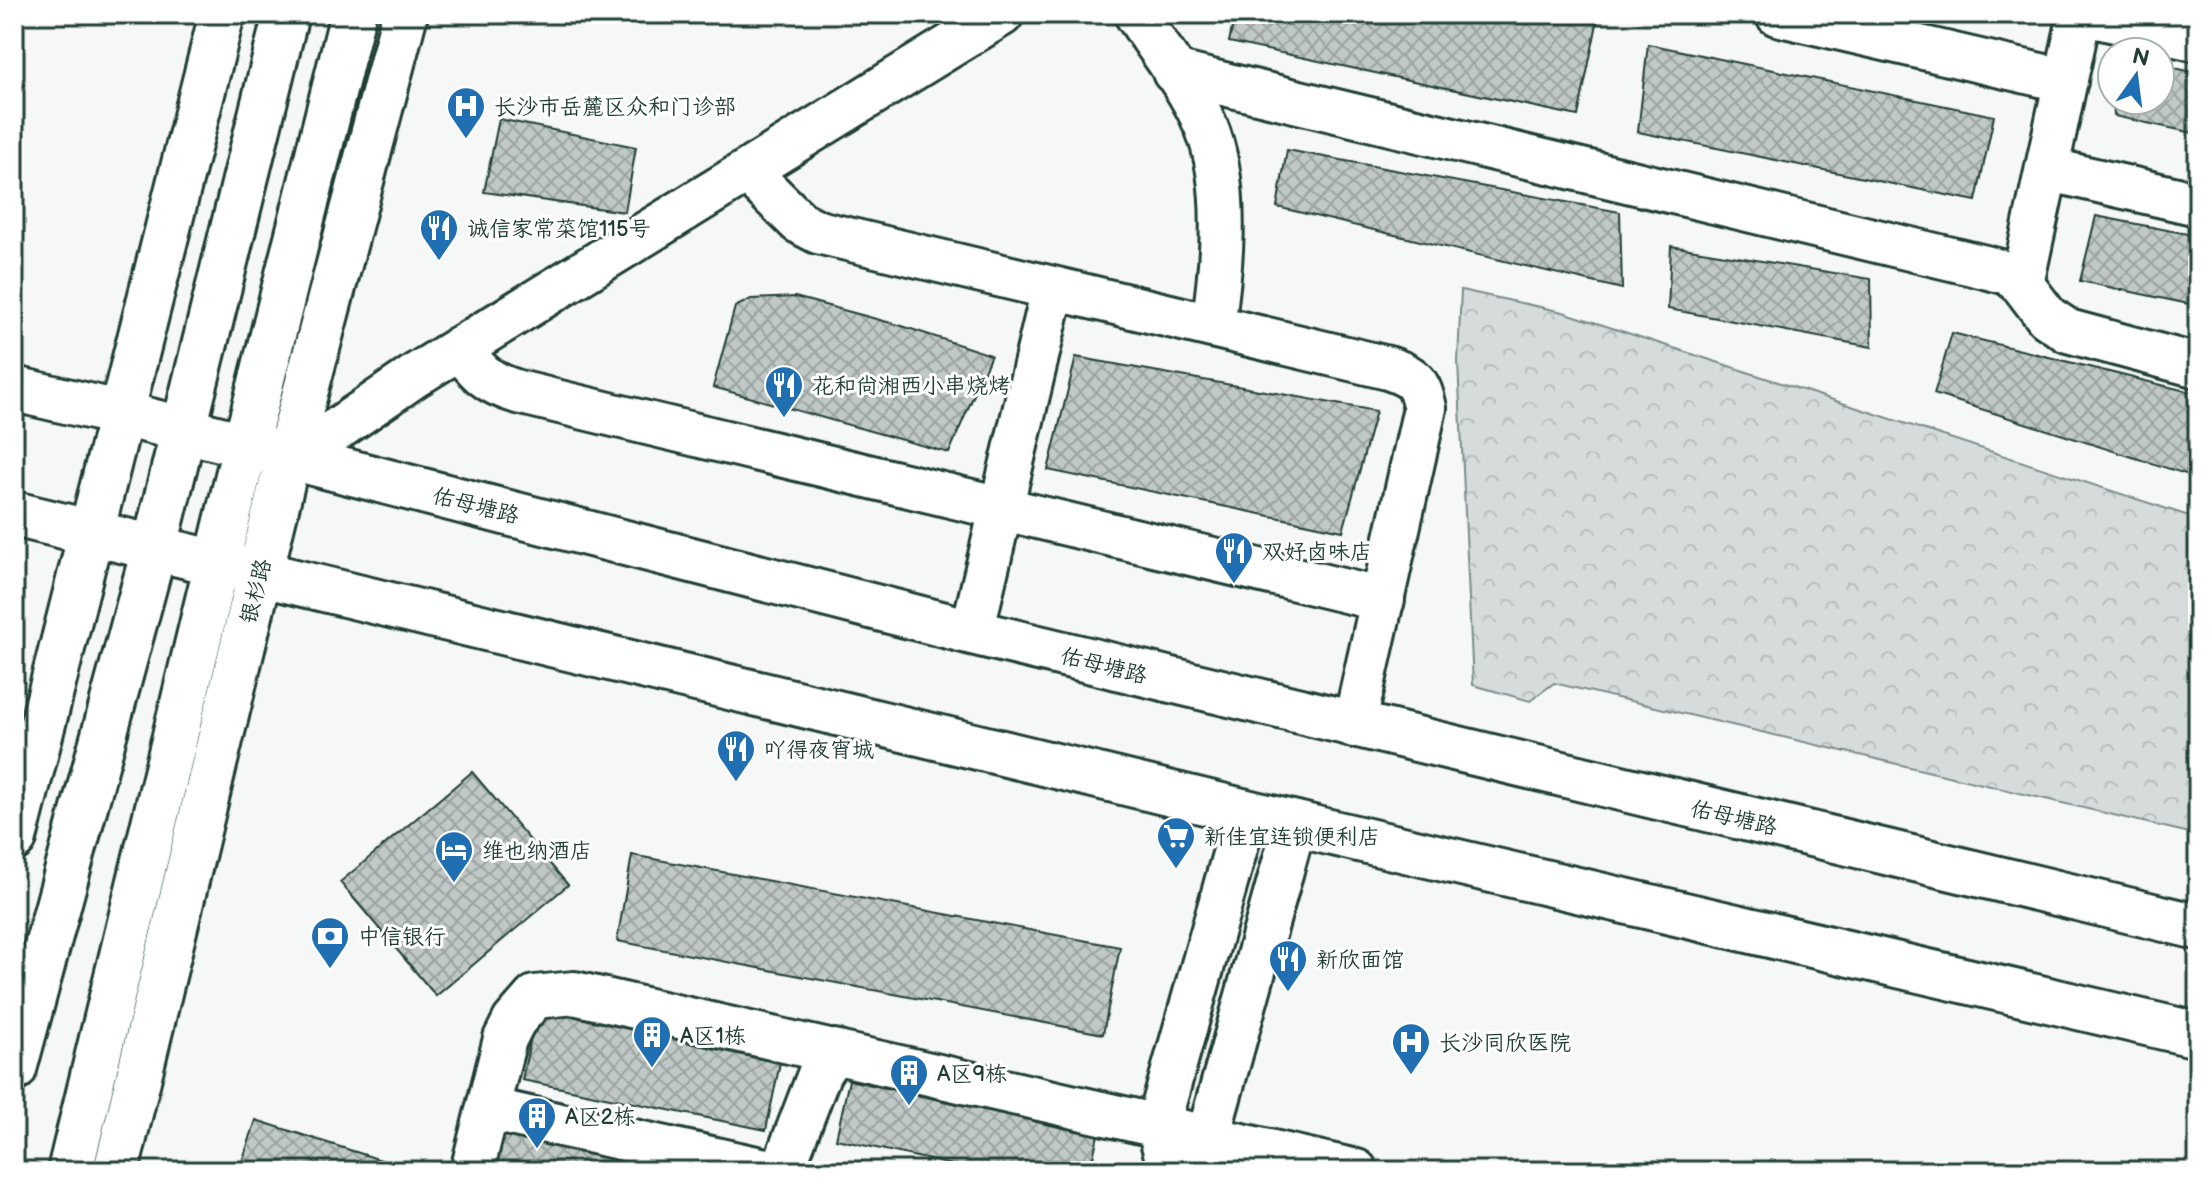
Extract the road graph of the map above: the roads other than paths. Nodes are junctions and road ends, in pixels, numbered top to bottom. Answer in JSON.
{"nodes":[{"id":1,"x":222,"y":14,"type":"edge"},
{"id":2,"x":286,"y":14,"type":"edge"},
{"id":3,"x":353,"y":14,"type":"edge"},
{"id":4,"x":405,"y":14,"type":"edge"},
{"id":5,"x":1002,"y":14,"type":"edge"},
{"id":6,"x":1136,"y":14,"type":"edge"},
{"id":7,"x":1777,"y":14,"type":"edge"},
{"id":8,"x":2083,"y":14,"type":"edge"},
{"id":9,"x":2198,"y":40,"type":"edge"},
{"id":10,"x":1174,"y":72,"type":"junction"},
{"id":11,"x":2066,"y":81,"type":"junction"},
{"id":12,"x":2047,"y":169,"type":"junction"},
{"id":13,"x":747,"y":171,"type":"junction"},
{"id":14,"x":2198,"y":204,"type":"edge"},
{"id":15,"x":2022,"y":284,"type":"junction"},
{"id":16,"x":1053,"y":289,"type":"junction"},
{"id":17,"x":1213,"y":326,"type":"junction"},
{"id":18,"x":459,"y":348,"type":"junction"},
{"id":19,"x":2198,"y":366,"type":"edge"},
{"id":20,"x":14,"y":389,"type":"edge"},
{"id":21,"x":123,"y":414,"type":"junction"},
{"id":22,"x":183,"y":430,"type":"junction"},
{"id":23,"x":245,"y":447,"type":"junction"},
{"id":24,"x":291,"y":458,"type":"junction"},
{"id":25,"x":1003,"y":509,"type":"junction"},
{"id":26,"x":14,"y":514,"type":"edge"},
{"id":27,"x":93,"y":532,"type":"junction"},
{"id":28,"x":155,"y":546,"type":"junction"},
{"id":29,"x":239,"y":568,"type":"junction"},
{"id":30,"x":1383,"y":600,"type":"junction"},
{"id":31,"x":972,"y":632,"type":"junction"},
{"id":32,"x":1354,"y":726,"type":"junction"},
{"id":33,"x":1246,"y":812,"type":"junction"},
{"id":34,"x":1295,"y":823,"type":"junction"},
{"id":35,"x":14,"y":838,"type":"edge"},
{"id":36,"x":2198,"y":927,"type":"edge"},
{"id":37,"x":2198,"y":1035,"type":"edge"},
{"id":38,"x":834,"y":1051,"type":"junction"},
{"id":39,"x":14,"y":1069,"type":"edge"},
{"id":40,"x":488,"y":1109,"type":"junction"},
{"id":41,"x":1158,"y":1125,"type":"junction"},
{"id":42,"x":1208,"y":1137,"type":"junction"},
{"id":43,"x":70,"y":1171,"type":"edge"},
{"id":44,"x":116,"y":1171,"type":"edge"},
{"id":45,"x":472,"y":1171,"type":"edge"},
{"id":46,"x":770,"y":1171,"type":"edge"},
{"id":47,"x":782,"y":1171,"type":"edge"},
{"id":48,"x":1170,"y":1171,"type":"edge"},
{"id":49,"x":1177,"y":1171,"type":"edge"},
{"id":50,"x":1356,"y":1171,"type":"edge"}],
"edges":[{"from":1,"to":21,"type":"main road"},
{"from":2,"to":22,"type":"main road"},
{"from":3,"to":23,"type":"main road","name":"银杉路"},
{"from":4,"to":24,"type":"main road","name":"银杉路"},
{"from":5,"to":13,"type":"street"},
{"from":6,"to":10,"type":"street"},
{"from":7,"to":11,"type":"street"},
{"from":8,"to":9,"type":"street"},
{"from":8,"to":11,"type":"street"},
{"from":10,"to":15,"type":"street"},
{"from":10,"to":17,"type":"street"},
{"from":11,"to":12,"type":"street"},
{"from":12,"to":14,"type":"street"},
{"from":12,"to":15,"type":"street"},
{"from":13,"to":16,"type":"street"},
{"from":13,"to":18,"type":"street"},
{"from":15,"to":19,"type":"street"},
{"from":16,"to":17,"type":"street"},
{"from":16,"to":25,"type":"street"},
{"from":17,"to":30,"type":"street"},
{"from":18,"to":24,"type":"street"},
{"from":18,"to":25,"type":"street"},
{"from":20,"to":21,"type":"main road","name":"佑母塘路"},
{"from":21,"to":22,"type":"main road","name":"佑母塘路"},
{"from":21,"to":27,"type":"main road"},
{"from":22,"to":23,"type":"main road","name":"佑母塘路"},
{"from":22,"to":28,"type":"main road"},
{"from":23,"to":24,"type":"main road","name":"佑母塘路"},
{"from":23,"to":29,"type":"main road","name":"银杉路"},
{"from":24,"to":29,"type":"main road","name":"银杉路"},
{"from":24,"to":31,"type":"main road","name":"佑母塘路"},
{"from":25,"to":30,"type":"street"},
{"from":25,"to":31,"type":"street"},
{"from":26,"to":27,"type":"main road"},
{"from":27,"to":28,"type":"main road"},
{"from":27,"to":35,"type":"main road"},
{"from":28,"to":29,"type":"main road"},
{"from":28,"to":39,"type":"main road"},
{"from":29,"to":33,"type":"main road"},
{"from":29,"to":43,"type":"main road","name":"银杉路"},
{"from":29,"to":44,"type":"main road","name":"银杉路"},
{"from":30,"to":32,"type":"street"},
{"from":31,"to":32,"type":"main road","name":"佑母塘路"},
{"from":32,"to":36,"type":"main road","name":"佑母塘路"},
{"from":33,"to":34,"type":"main road"},
{"from":33,"to":41,"type":"street"},
{"from":34,"to":37,"type":"main road"},
{"from":34,"to":42,"type":"street"},
{"from":38,"to":40,"type":"street"},
{"from":38,"to":41,"type":"street"},
{"from":38,"to":47,"type":"street"},
{"from":40,"to":45,"type":"street"},
{"from":40,"to":46,"type":"street"},
{"from":41,"to":42,"type":"street"},
{"from":41,"to":48,"type":"street"},
{"from":42,"to":49,"type":"street"},
{"from":42,"to":50,"type":"street"}]}
